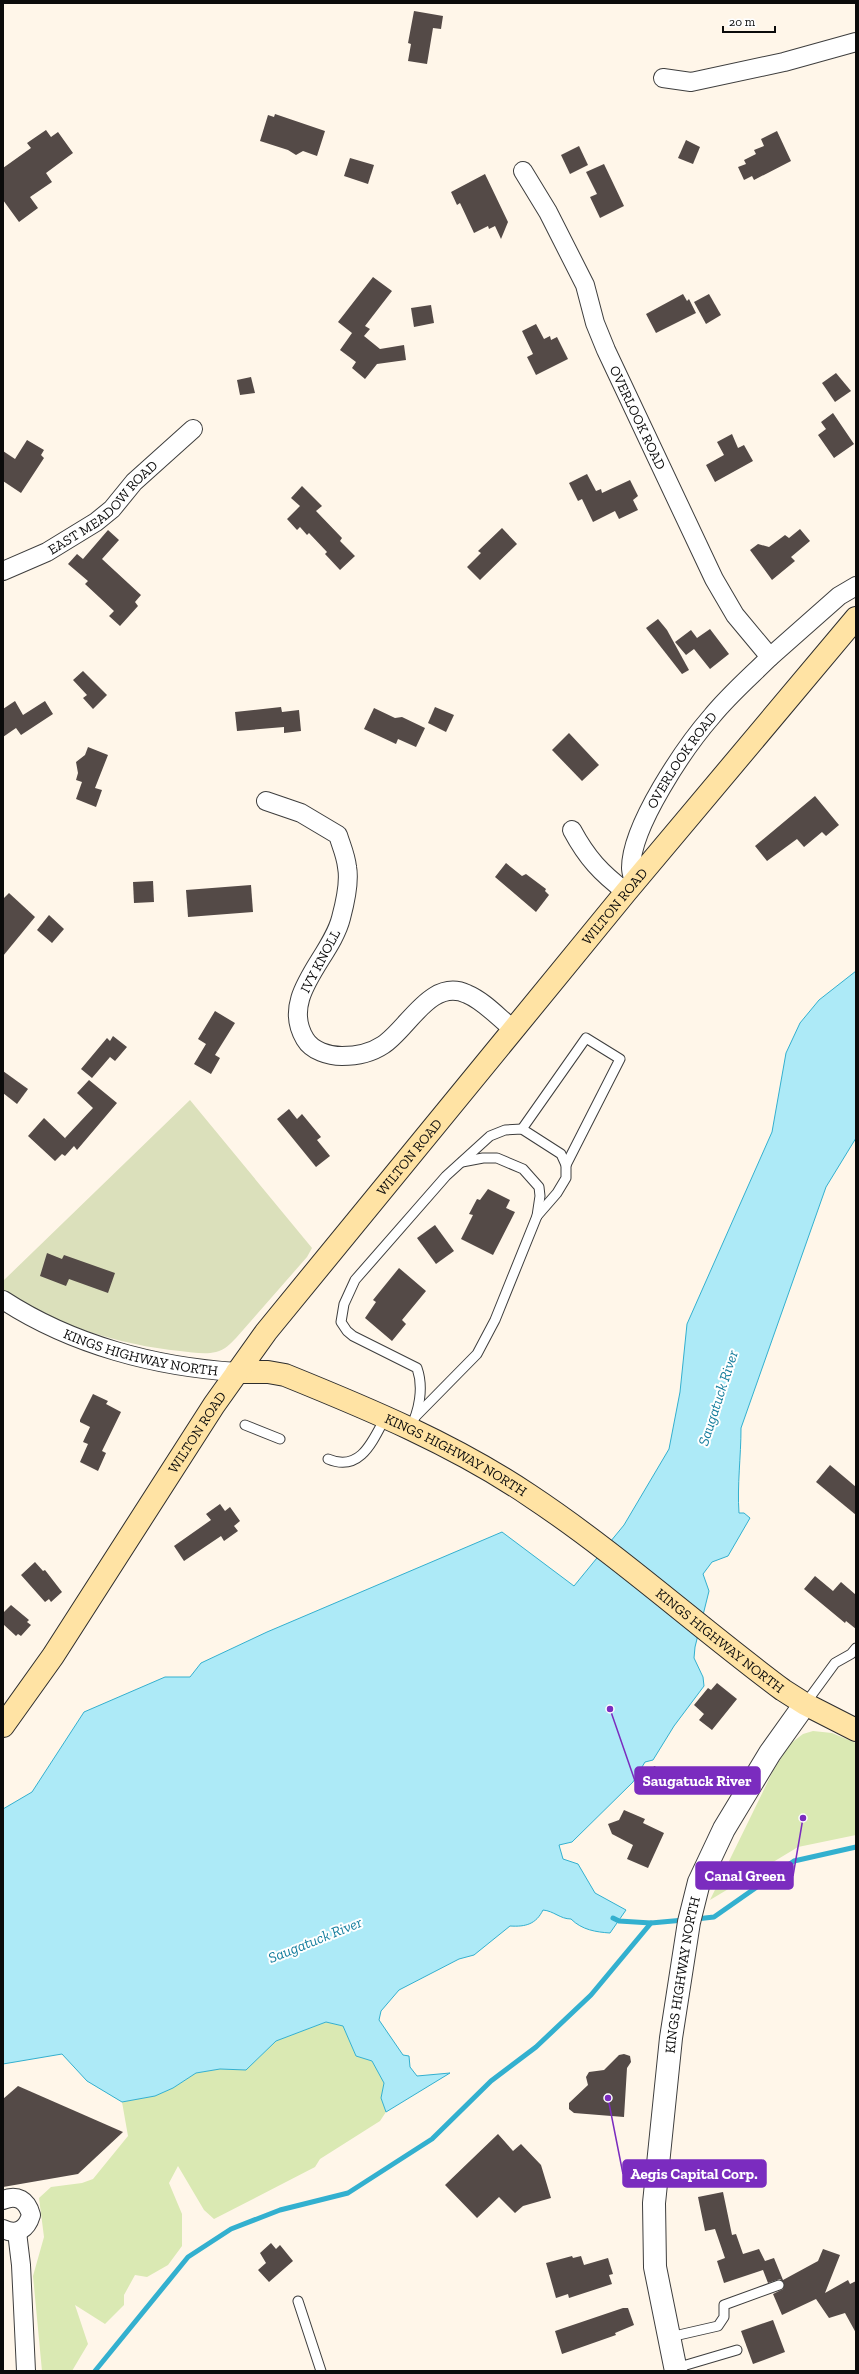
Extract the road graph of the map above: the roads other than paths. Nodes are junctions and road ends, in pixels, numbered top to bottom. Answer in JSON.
{"nodes":[{"id":1,"x":856,"y":42,"type":"edge"},
{"id":2,"x":663,"y":78,"type":"dead end"},
{"id":3,"x":523,"y":171,"type":"dead end"},
{"id":4,"x":193,"y":429,"type":"dead end"},
{"id":5,"x":3,"y":571,"type":"edge"},
{"id":6,"x":856,"y":586,"type":"edge"},
{"id":7,"x":856,"y":618,"type":"edge"},
{"id":8,"x":770,"y":657,"type":"junction"},
{"id":9,"x":266,"y":801,"type":"dead end"},
{"id":10,"x":572,"y":830,"type":"dead end"},
{"id":11,"x":630,"y":887,"type":"junction"},
{"id":12,"x":513,"y":1029,"type":"junction"},
{"id":13,"x":522,"y":1129,"type":"junction"},
{"id":14,"x":462,"y":1162,"type":"junction"},
{"id":15,"x":566,"y":1165,"type":"junction"},
{"id":16,"x":537,"y":1216,"type":"junction"},
{"id":17,"x":3,"y":1300,"type":"edge"},
{"id":18,"x":236,"y":1372,"type":"junction"},
{"id":19,"x":386,"y":1416,"type":"junction"},
{"id":20,"x":413,"y":1422,"type":"junction"},
{"id":21,"x":245,"y":1425,"type":"dead end"},
{"id":22,"x":280,"y":1439,"type":"dead end"},
{"id":23,"x":328,"y":1459,"type":"dead end"},
{"id":24,"x":856,"y":1648,"type":"edge"},
{"id":25,"x":805,"y":1704,"type":"junction"},
{"id":26,"x":3,"y":1726,"type":"edge"},
{"id":27,"x":856,"y":1730,"type":"edge"},
{"id":28,"x":3,"y":2200,"type":"edge"},
{"id":29,"x":10,"y":2230,"type":"edge"},
{"id":30,"x":779,"y":2285,"type":"dead end"},
{"id":31,"x":298,"y":2301,"type":"dead end"},
{"id":32,"x":668,"y":2338,"type":"junction"},
{"id":33,"x":737,"y":2350,"type":"dead end"},
{"id":34,"x":676,"y":2370,"type":"edge"},
{"id":35,"x":26,"y":2371,"type":"edge"},
{"id":36,"x":321,"y":2371,"type":"edge"}],
"edges":[{"from":1,"to":2,"type":"street"},
{"from":3,"to":8,"type":"street","name":"OVERLOOK ROAD"},
{"from":4,"to":5,"type":"street","name":"EAST MEADOW ROAD"},
{"from":6,"to":8,"type":"street","name":"OVERLOOK ROAD"},
{"from":7,"to":11,"type":"main road","name":"WILTON ROAD"},
{"from":8,"to":11,"type":"street","name":"OVERLOOK ROAD"},
{"from":9,"to":12,"type":"street","name":"IVY KNOLL"},
{"from":10,"to":11,"type":"street"},
{"from":11,"to":12,"type":"main road","name":"WILTON ROAD"},
{"from":12,"to":18,"type":"main road","name":"WILTON ROAD"},
{"from":13,"to":14,"type":"lane"},
{"from":13,"to":15,"type":"lane"},
{"from":13,"to":15,"type":"lane"},
{"from":14,"to":16,"type":"lane"},
{"from":14,"to":20,"type":"lane"},
{"from":15,"to":16,"type":"lane"},
{"from":16,"to":20,"type":"lane"},
{"from":17,"to":18,"type":"street","name":"KINGS HIGHWAY NORTH"},
{"from":18,"to":19,"type":"main road","name":"KINGS HIGHWAY NORTH"},
{"from":18,"to":26,"type":"main road","name":"WILTON ROAD"},
{"from":19,"to":20,"type":"main road","name":"KINGS HIGHWAY NORTH"},
{"from":19,"to":23,"type":"lane"},
{"from":20,"to":25,"type":"main road","name":"KINGS HIGHWAY NORTH"},
{"from":21,"to":22,"type":"lane"},
{"from":24,"to":25,"type":"lane"},
{"from":25,"to":27,"type":"main road"},
{"from":25,"to":32,"type":"street","name":"KINGS HIGHWAY NORTH"},
{"from":28,"to":29,"type":"street"},
{"from":29,"to":35,"type":"street"},
{"from":30,"to":32,"type":"lane"},
{"from":31,"to":36,"type":"lane"},
{"from":32,"to":34,"type":"street","name":"KINGS HIGHWAY NORTH"},
{"from":33,"to":34,"type":"lane"}]}
